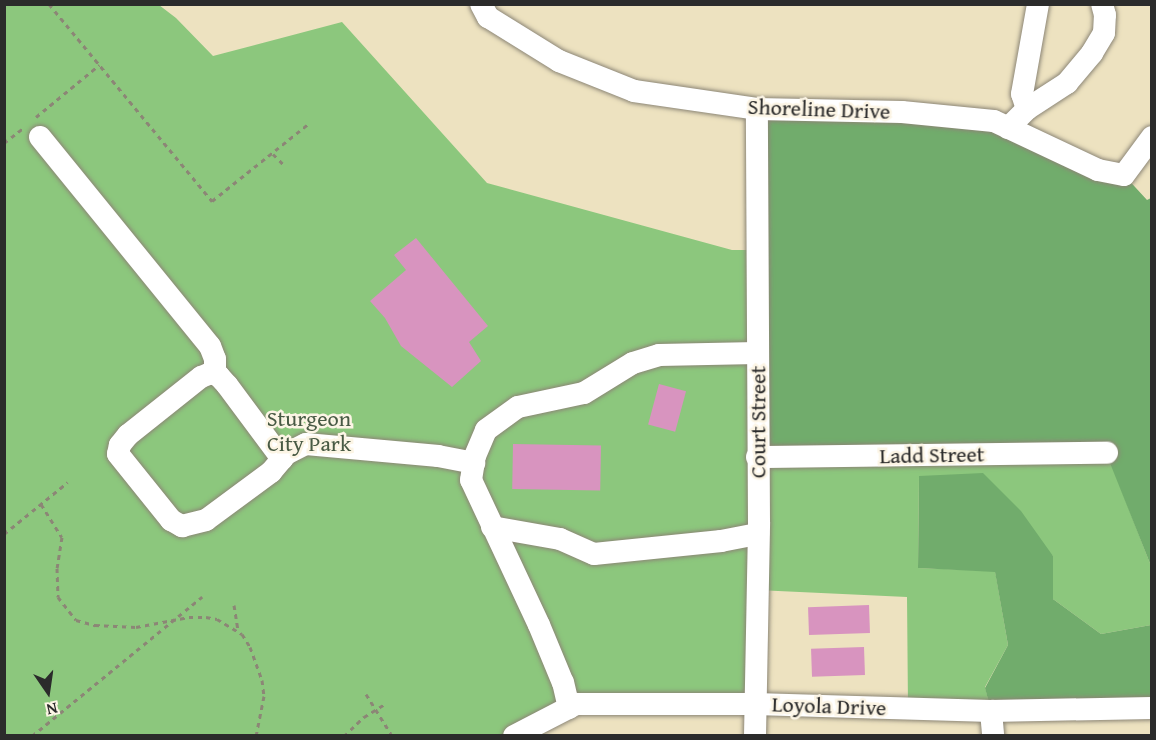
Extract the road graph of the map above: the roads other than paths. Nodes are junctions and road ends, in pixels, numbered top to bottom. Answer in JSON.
{"nodes":[{"id":1,"x":481,"y":4,"type":"edge"},
{"id":2,"x":1038,"y":4,"type":"edge"},
{"id":3,"x":1102,"y":4,"type":"edge"},
{"id":4,"x":757,"y":109,"type":"junction"},
{"id":5,"x":1028,"y":109,"type":"junction"},
{"id":6,"x":1008,"y":128,"type":"junction"},
{"id":7,"x":40,"y":137,"type":"dead end"},
{"id":8,"x":1152,"y":137,"type":"edge"},
{"id":9,"x":757,"y":353,"type":"junction"},
{"id":10,"x":215,"y":374,"type":"junction"},
{"id":11,"x":1107,"y":453,"type":"dead end"},
{"id":12,"x":757,"y":457,"type":"junction"},
{"id":13,"x":282,"y":459,"type":"junction"},
{"id":14,"x":474,"y":463,"type":"junction"},
{"id":15,"x":492,"y":527,"type":"junction"},
{"id":16,"x":758,"y":534,"type":"junction"},
{"id":17,"x":755,"y":704,"type":"junction"},
{"id":18,"x":569,"y":708,"type":"junction"},
{"id":19,"x":1152,"y":708,"type":"edge"},
{"id":20,"x":991,"y":711,"type":"junction"},
{"id":21,"x":514,"y":735,"type":"edge"},
{"id":22,"x":755,"y":735,"type":"edge"},
{"id":23,"x":993,"y":735,"type":"edge"}],
"edges":[{"from":1,"to":4,"type":"street","name":"Shoreline Drive"},
{"from":2,"to":5,"type":"street"},
{"from":3,"to":5,"type":"street"},
{"from":4,"to":6,"type":"street","name":"Shoreline Drive"},
{"from":4,"to":9,"type":"street","name":"Court Street"},
{"from":5,"to":6,"type":"street"},
{"from":6,"to":8,"type":"street","name":"Shoreline Drive"},
{"from":7,"to":10,"type":"street"},
{"from":9,"to":12,"type":"street","name":"Court Street"},
{"from":9,"to":14,"type":"street"},
{"from":10,"to":13,"type":"street"},
{"from":10,"to":13,"type":"street"},
{"from":11,"to":12,"type":"street","name":"Ladd Street"},
{"from":12,"to":16,"type":"street","name":"Court Street"},
{"from":13,"to":14,"type":"street"},
{"from":14,"to":15,"type":"street"},
{"from":15,"to":16,"type":"street"},
{"from":15,"to":18,"type":"street"},
{"from":16,"to":17,"type":"street","name":"Court Street"},
{"from":17,"to":18,"type":"street","name":"Loyola Drive"},
{"from":17,"to":20,"type":"street","name":"Loyola Drive"},
{"from":17,"to":22,"type":"street","name":"Court Street"},
{"from":18,"to":21,"type":"street","name":"Loyola Drive"},
{"from":19,"to":20,"type":"street","name":"Loyola Drive"},
{"from":20,"to":23,"type":"street"}]}
